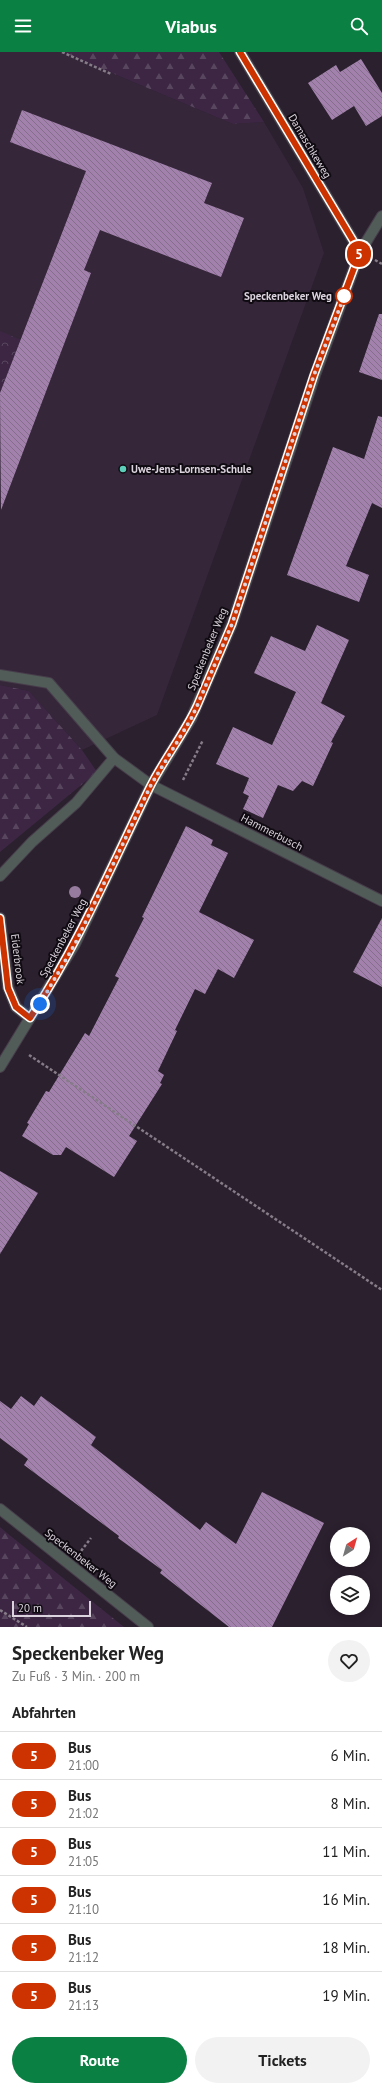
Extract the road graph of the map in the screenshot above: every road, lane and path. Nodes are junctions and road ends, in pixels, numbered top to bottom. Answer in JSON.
{"nodes":[{"id":1,"x":62,"y":52,"type":"edge"},
{"id":2,"x":240,"y":52,"type":"edge"},
{"id":3,"x":111,"y":74,"type":"dead end"},
{"id":4,"x":382,"y":216,"type":"edge"},
{"id":5,"x":360,"y":252,"type":"junction"},
{"id":6,"x":0,"y":675,"type":"edge"},
{"id":7,"x":114,"y":758,"type":"junction"},
{"id":8,"x":151,"y":785,"type":"junction"},
{"id":9,"x":0,"y":876,"type":"edge"},
{"id":10,"x":382,"y":901,"type":"edge"},
{"id":11,"x":0,"y":918,"type":"edge"},
{"id":12,"x":30,"y":1018,"type":"junction"},
{"id":13,"x":40,"y":1062,"type":"dead end"},
{"id":14,"x":0,"y":1068,"type":"edge"},
{"id":15,"x":382,"y":1290,"type":"edge"},
{"id":16,"x":0,"y":1509,"type":"edge"},
{"id":17,"x":0,"y":1610,"type":"edge"},
{"id":18,"x":27,"y":1627,"type":"edge"},
{"id":19,"x":148,"y":1627,"type":"edge"}],
"edges":[{"from":1,"to":3,"type":"path"},
{"from":2,"to":5,"type":"street","name":"Damaschkeweg"},
{"from":4,"to":5,"type":"street","name":"Speckenbeker Weg"},
{"from":5,"to":8,"type":"street","name":"Speckenbeker Weg"},
{"from":6,"to":7,"type":"street","name":"Hammerbusch"},
{"from":7,"to":8,"type":"street","name":"Hammerbusch"},
{"from":7,"to":9,"type":"street"},
{"from":8,"to":10,"type":"street","name":"Hammerbusch"},
{"from":8,"to":12,"type":"street","name":"Speckenbeker Weg"},
{"from":11,"to":12,"type":"street","name":"Eiderbrook"},
{"from":12,"to":14,"type":"street","name":"Speckenbeker Weg"},
{"from":13,"to":15,"type":"path"},
{"from":16,"to":19,"type":"street","name":"Speckenbeker Weg"},
{"from":17,"to":18,"type":"path"}]}
